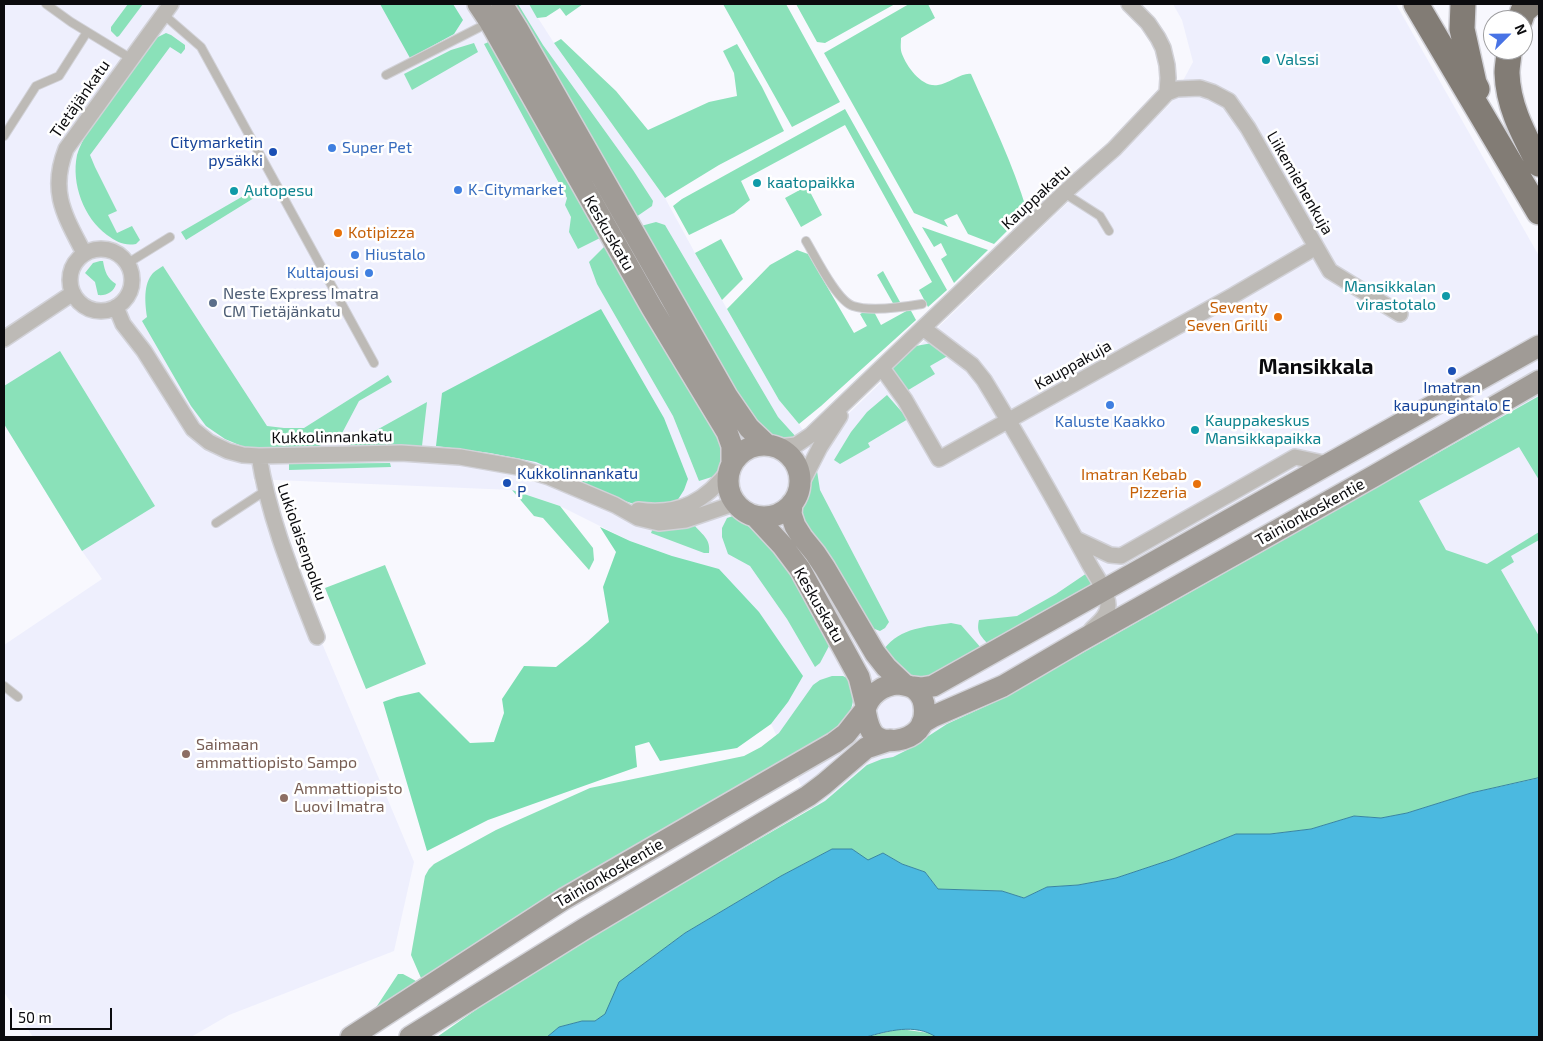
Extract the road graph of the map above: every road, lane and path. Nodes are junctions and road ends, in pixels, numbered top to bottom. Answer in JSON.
{"nodes":[{"id":1,"x":46,"y":4,"type":"edge"},
{"id":2,"x":478,"y":4,"type":"edge"},
{"id":3,"x":502,"y":4,"type":"edge"},
{"id":4,"x":1128,"y":4,"type":"edge"},
{"id":5,"x":1416,"y":4,"type":"edge"},
{"id":6,"x":1463,"y":4,"type":"edge"},
{"id":7,"x":167,"y":9,"type":"edge"},
{"id":8,"x":490,"y":22,"type":"junction"},
{"id":9,"x":87,"y":32,"type":"junction"},
{"id":10,"x":130,"y":58,"type":"junction"},
{"id":11,"x":1508,"y":60,"type":"edge"},
{"id":12,"x":386,"y":75,"type":"dead end"},
{"id":13,"x":1167,"y":93,"type":"junction"},
{"id":14,"x":4,"y":136,"type":"edge"},
{"id":15,"x":1539,"y":164,"type":"edge"},
{"id":16,"x":1514,"y":168,"type":"junction"},
{"id":17,"x":1064,"y":193,"type":"junction"},
{"id":18,"x":1539,"y":212,"type":"edge"},
{"id":19,"x":1109,"y":231,"type":"dead end"},
{"id":20,"x":170,"y":237,"type":"dead end"},
{"id":21,"x":806,"y":241,"type":"dead end"},
{"id":22,"x":1316,"y":247,"type":"junction"},
{"id":23,"x":84,"y":254,"type":"junction"},
{"id":24,"x":128,"y":263,"type":"junction"},
{"id":25,"x":73,"y":293,"type":"junction"},
{"id":26,"x":922,"y":304,"type":"dead end"},
{"id":27,"x":116,"y":306,"type":"junction"},
{"id":28,"x":1400,"y":314,"type":"dead end"},
{"id":29,"x":923,"y":328,"type":"junction"},
{"id":30,"x":4,"y":339,"type":"edge"},
{"id":31,"x":1539,"y":346,"type":"edge"},
{"id":32,"x":374,"y":363,"type":"dead end"},
{"id":33,"x":882,"y":368,"type":"junction"},
{"id":34,"x":1539,"y":381,"type":"edge"},
{"id":35,"x":854,"y":396,"type":"junction"},
{"id":36,"x":1009,"y":421,"type":"junction"},
{"id":37,"x":772,"y":446,"type":"junction"},
{"id":38,"x":259,"y":456,"type":"junction"},
{"id":39,"x":1328,"y":464,"type":"junction"},
{"id":40,"x":732,"y":466,"type":"junction"},
{"id":41,"x":265,"y":491,"type":"junction"},
{"id":42,"x":796,"y":495,"type":"junction"},
{"id":43,"x":736,"y":503,"type":"junction"},
{"id":44,"x":615,"y":505,"type":"junction"},
{"id":45,"x":755,"y":516,"type":"junction"},
{"id":46,"x":216,"y":523,"type":"dead end"},
{"id":47,"x":1076,"y":539,"type":"junction"},
{"id":48,"x":1104,"y":590,"type":"junction"},
{"id":49,"x":317,"y":637,"type":"dead end"},
{"id":50,"x":1080,"y":641,"type":"junction"},
{"id":51,"x":4,"y":686,"type":"edge"},
{"id":52,"x":909,"y":686,"type":"junction"},
{"id":53,"x":18,"y":697,"type":"dead end"},
{"id":54,"x":866,"y":708,"type":"junction"},
{"id":55,"x":922,"y":724,"type":"junction"},
{"id":56,"x":890,"y":740,"type":"junction"},
{"id":57,"x":351,"y":1037,"type":"edge"},
{"id":58,"x":410,"y":1037,"type":"edge"}],
"edges":[{"from":1,"to":9,"type":"lane"},
{"from":2,"to":8,"type":"main road","name":"Keskuskatu"},
{"from":3,"to":37,"type":"main road","name":"Keskuskatu"},
{"from":4,"to":13,"type":"street"},
{"from":5,"to":16,"type":"highway"},
{"from":6,"to":16,"type":"highway"},
{"from":7,"to":10,"type":"street","name":"Tietäjänkatu"},
{"from":7,"to":32,"type":"lane"},
{"from":8,"to":12,"type":"lane"},
{"from":8,"to":40,"type":"main road","name":"Keskuskatu"},
{"from":9,"to":10,"type":"lane"},
{"from":9,"to":14,"type":"lane"},
{"from":10,"to":23,"type":"street","name":"Tietäjänkatu"},
{"from":11,"to":15,"type":"highway"},
{"from":13,"to":17,"type":"street","name":"Kauppakatu"},
{"from":13,"to":22,"type":"street","name":"Liikemiehenkuja"},
{"from":16,"to":18,"type":"highway"},
{"from":17,"to":19,"type":"lane"},
{"from":17,"to":29,"type":"street","name":"Kauppakatu"},
{"from":20,"to":24,"type":"lane"},
{"from":21,"to":26,"type":"lane"},
{"from":22,"to":28,"type":"street","name":"Liikemiehenkuja"},
{"from":22,"to":36,"type":"street","name":"Kauppakuja"},
{"from":23,"to":24,"type":"street"},
{"from":23,"to":25,"type":"street"},
{"from":24,"to":27,"type":"street"},
{"from":25,"to":27,"type":"street"},
{"from":25,"to":30,"type":"street"},
{"from":27,"to":38,"type":"street","name":"Kukkolinnankatu"},
{"from":29,"to":33,"type":"street","name":"Kauppakatu"},
{"from":29,"to":36,"type":"street","name":"Tainionkoskentie"},
{"from":31,"to":39,"type":"main road","name":"Tainionkoskentie"},
{"from":33,"to":35,"type":"street","name":"Kauppakatu"},
{"from":33,"to":36,"type":"street","name":"Kauppakuja"},
{"from":34,"to":50,"type":"main road","name":"Tainionkoskentie"},
{"from":35,"to":37,"type":"street","name":"Kauppakatu"},
{"from":35,"to":42,"type":"street","name":"Kauppakatu"},
{"from":36,"to":47,"type":"street","name":"Tainionkoskentie"},
{"from":37,"to":40,"type":"main road"},
{"from":37,"to":42,"type":"main road"},
{"from":38,"to":41,"type":"street","name":"Lukiolaisenpolku"},
{"from":38,"to":44,"type":"street","name":"Kukkolinnankatu"},
{"from":39,"to":47,"type":"street"},
{"from":39,"to":48,"type":"main road","name":"Tainionkoskentie"},
{"from":40,"to":43,"type":"main road"},
{"from":40,"to":44,"type":"street","name":"Kukkolinnankatu"},
{"from":41,"to":46,"type":"lane"},
{"from":41,"to":49,"type":"street","name":"Lukiolaisenpolku"},
{"from":42,"to":45,"type":"main road"},
{"from":42,"to":52,"type":"main road","name":"Keskuskatu"},
{"from":43,"to":44,"type":"street","name":"Kukkolinnankatu"},
{"from":43,"to":45,"type":"main road"},
{"from":45,"to":54,"type":"main road","name":"Keskuskatu"},
{"from":47,"to":48,"type":"street","name":"Tainionkoskentie"},
{"from":48,"to":50,"type":"street","name":"Tainionkoskentie"},
{"from":48,"to":52,"type":"main road","name":"Tainionkoskentie"},
{"from":50,"to":55,"type":"main road","name":"Tainionkoskentie"},
{"from":51,"to":53,"type":"lane"},
{"from":52,"to":54,"type":"main road"},
{"from":52,"to":55,"type":"main road"},
{"from":54,"to":56,"type":"main road"},
{"from":54,"to":57,"type":"main road","name":"Tainionkoskentie"},
{"from":55,"to":56,"type":"main road"},
{"from":56,"to":58,"type":"main road"}]}
